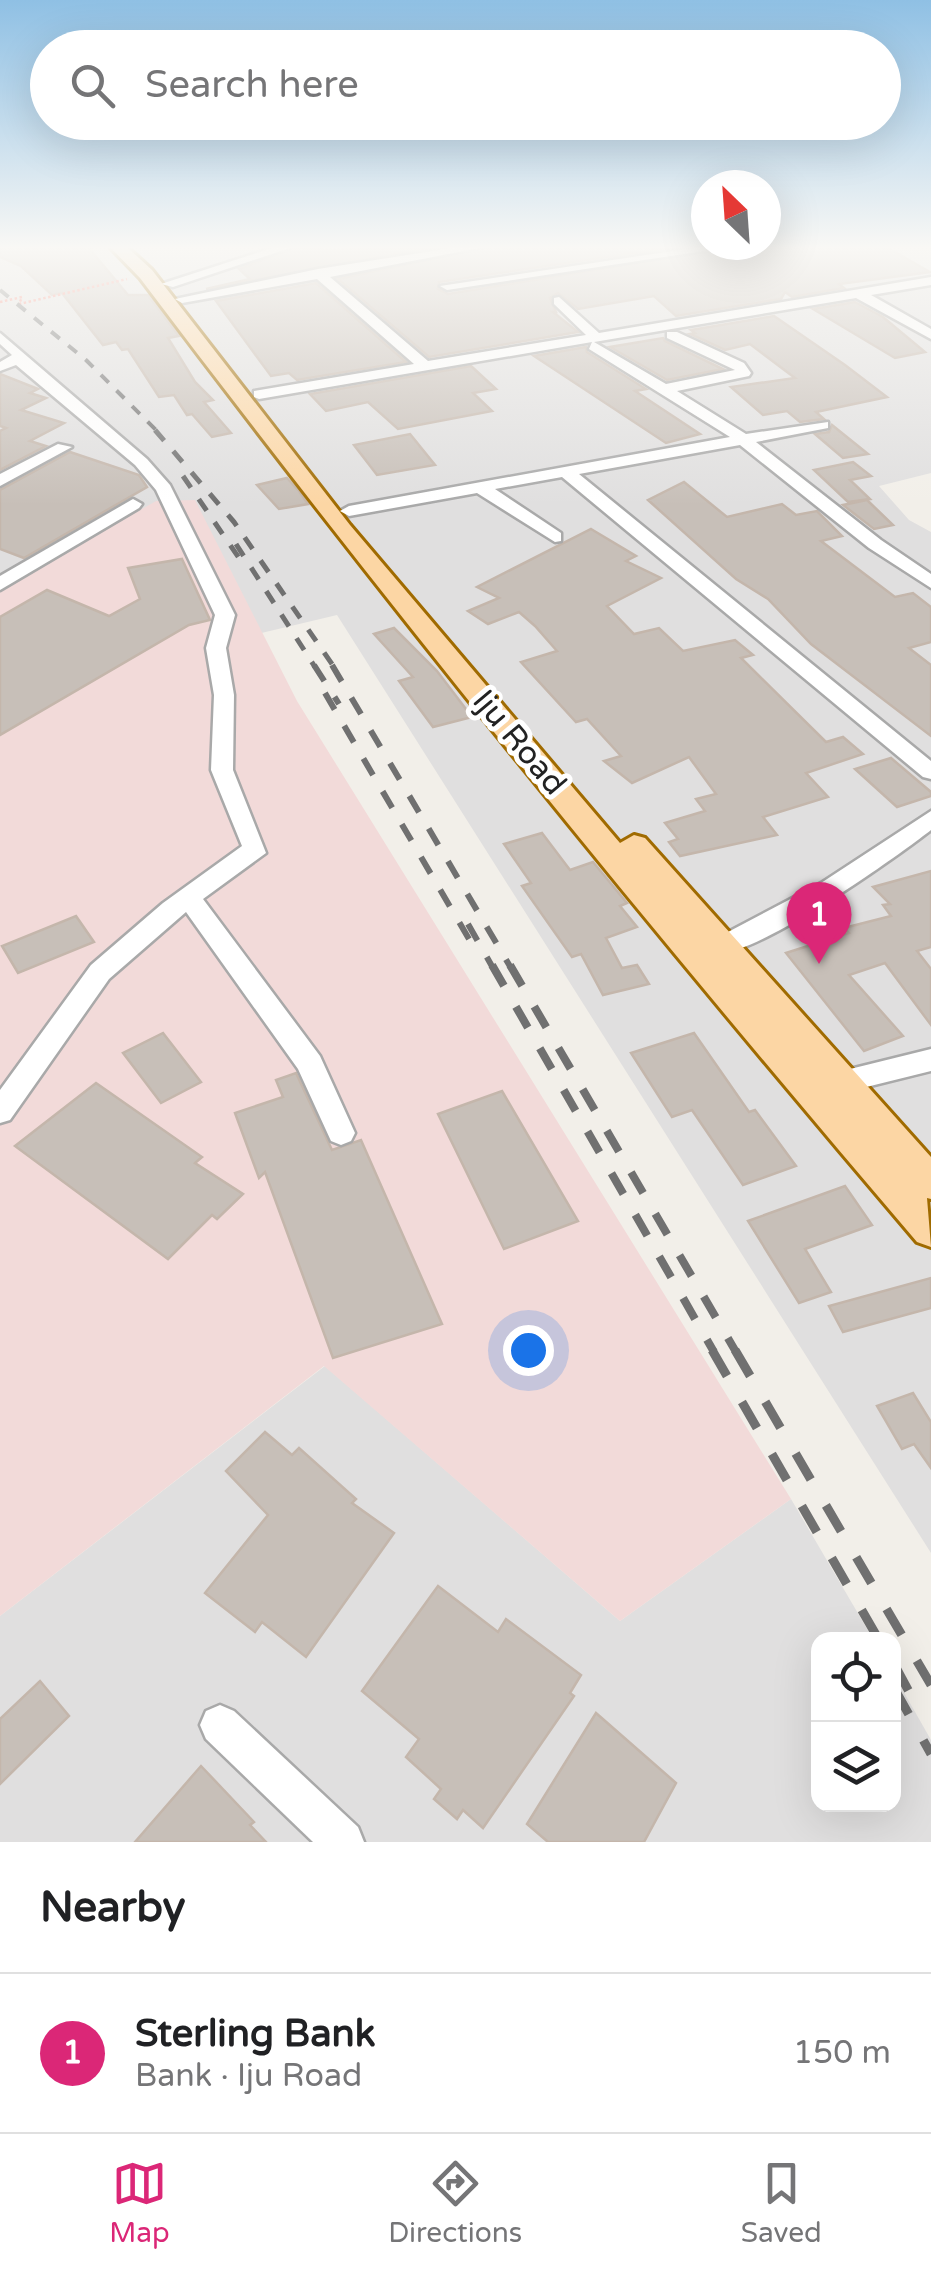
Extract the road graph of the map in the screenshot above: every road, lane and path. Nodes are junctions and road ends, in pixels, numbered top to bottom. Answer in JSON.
{"nodes":[{"id":1,"x":199,"y":333,"type":"edge"},
{"id":2,"x":206,"y":333,"type":"edge"},
{"id":3,"x":387,"y":333,"type":"edge"},
{"id":4,"x":588,"y":333,"type":"edge"},
{"id":5,"x":637,"y":333,"type":"edge"},
{"id":6,"x":672,"y":334,"type":"dead end"},
{"id":7,"x":0,"y":337,"type":"edge"},
{"id":8,"x":595,"y":341,"type":"junction"},
{"id":9,"x":9,"y":363,"type":"edge"},
{"id":10,"x":425,"y":366,"type":"junction"},
{"id":11,"x":663,"y":389,"type":"junction"},
{"id":12,"x":259,"y":394,"type":"junction"},
{"id":13,"x":822,"y":425,"type":"dead end"},
{"id":14,"x":740,"y":440,"type":"junction"},
{"id":15,"x":64,"y":447,"type":"dead end"},
{"id":16,"x":565,"y":471,"type":"junction"},
{"id":17,"x":0,"y":480,"type":"edge"},
{"id":18,"x":480,"y":487,"type":"junction"},
{"id":19,"x":133,"y":504,"type":"dead end"},
{"id":20,"x":349,"y":512,"type":"junction"},
{"id":21,"x":555,"y":536,"type":"dead end"},
{"id":22,"x":931,"y":582,"type":"edge"},
{"id":23,"x":0,"y":584,"type":"edge"},
{"id":24,"x":931,"y":772,"type":"edge"},
{"id":25,"x":931,"y":818,"type":"edge"},
{"id":26,"x":652,"y":882,"type":"junction"},
{"id":27,"x":189,"y":898,"type":"junction"},
{"id":28,"x":720,"y":947,"type":"junction"},
{"id":29,"x":931,"y":1060,"type":"edge"},
{"id":30,"x":838,"y":1082,"type":"junction"},
{"id":31,"x":0,"y":1112,"type":"edge"},
{"id":32,"x":341,"y":1134,"type":"dead end"},
{"id":33,"x":931,"y":1184,"type":"edge"},
{"id":34,"x":931,"y":1230,"type":"edge"},
{"id":35,"x":220,"y":1725,"type":"dead end"},
{"id":36,"x":342,"y":1842,"type":"edge"}],
"edges":[{"from":1,"to":26,"type":"main road","name":"Iju Road"},
{"from":2,"to":12,"type":"main road","name":"Iju Road"},
{"from":3,"to":10,"type":"street"},
{"from":4,"to":8,"type":"street"},
{"from":5,"to":8,"type":"street"},
{"from":6,"to":11,"type":"street"},
{"from":7,"to":9,"type":"street"},
{"from":8,"to":10,"type":"street"},
{"from":8,"to":11,"type":"street"},
{"from":9,"to":27,"type":"street"},
{"from":10,"to":12,"type":"street"},
{"from":11,"to":14,"type":"street"},
{"from":12,"to":20,"type":"main road","name":"Iju Road"},
{"from":13,"to":14,"type":"street"},
{"from":14,"to":16,"type":"street"},
{"from":14,"to":22,"type":"street"},
{"from":15,"to":17,"type":"street"},
{"from":16,"to":18,"type":"street"},
{"from":16,"to":24,"type":"street"},
{"from":18,"to":20,"type":"street"},
{"from":18,"to":21,"type":"street"},
{"from":19,"to":23,"type":"street"},
{"from":20,"to":26,"type":"main road","name":"Iju Road"},
{"from":25,"to":28,"type":"street"},
{"from":26,"to":28,"type":"main road","name":"Iju Road"},
{"from":26,"to":34,"type":"main road","name":"Iju Road"},
{"from":27,"to":31,"type":"street"},
{"from":27,"to":32,"type":"street"},
{"from":28,"to":30,"type":"main road","name":"Iju Road"},
{"from":29,"to":30,"type":"street"},
{"from":30,"to":33,"type":"main road","name":"Iju Road"},
{"from":35,"to":36,"type":"street"}]}
